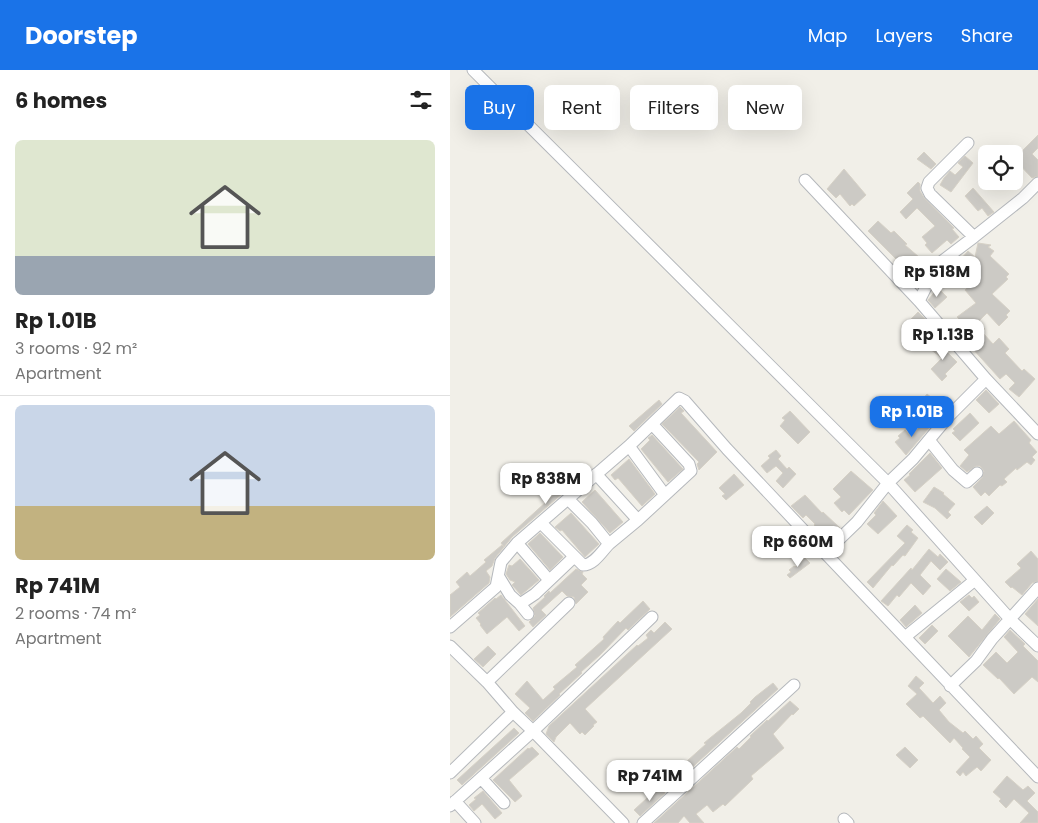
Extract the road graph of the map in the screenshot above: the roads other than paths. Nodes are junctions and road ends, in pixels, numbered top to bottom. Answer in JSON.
{"nodes":[{"id":1,"x":473,"y":70,"type":"edge"},
{"id":2,"x":968,"y":143,"type":"dead end"},
{"id":3,"x":805,"y":180,"type":"dead end"},
{"id":4,"x":1038,"y":184,"type":"edge"},
{"id":5,"x":974,"y":237,"type":"junction"},
{"id":6,"x":919,"y":301,"type":"junction"},
{"id":7,"x":986,"y":379,"type":"junction"},
{"id":8,"x":652,"y":424,"type":"junction"},
{"id":9,"x":1038,"y":434,"type":"edge"},
{"id":10,"x":929,"y":440,"type":"junction"},
{"id":11,"x":629,"y":446,"type":"junction"},
{"id":12,"x":977,"y":473,"type":"dead end"},
{"id":13,"x":596,"y":474,"type":"junction"},
{"id":14,"x":888,"y":483,"type":"junction"},
{"id":15,"x":665,"y":495,"type":"junction"},
{"id":16,"x":568,"y":498,"type":"junction"},
{"id":17,"x":638,"y":520,"type":"junction"},
{"id":18,"x":541,"y":523,"type":"junction"},
{"id":19,"x":517,"y":543,"type":"junction"},
{"id":20,"x":609,"y":544,"type":"junction"},
{"id":21,"x":825,"y":553,"type":"junction"},
{"id":22,"x":574,"y":557,"type":"junction"},
{"id":23,"x":499,"y":577,"type":"junction"},
{"id":24,"x":549,"y":580,"type":"junction"},
{"id":25,"x":975,"y":580,"type":"junction"},
{"id":26,"x":1038,"y":588,"type":"edge"},
{"id":27,"x":569,"y":603,"type":"dead end"},
{"id":28,"x":520,"y":604,"type":"junction"},
{"id":29,"x":528,"y":614,"type":"dead end"},
{"id":30,"x":652,"y":617,"type":"dead end"},
{"id":31,"x":1010,"y":619,"type":"junction"},
{"id":32,"x":450,"y":627,"type":"edge"},
{"id":33,"x":905,"y":637,"type":"junction"},
{"id":34,"x":450,"y":646,"type":"edge"},
{"id":35,"x":1038,"y":646,"type":"edge"},
{"id":36,"x":487,"y":682,"type":"junction"},
{"id":37,"x":794,"y":685,"type":"dead end"},
{"id":38,"x":950,"y":686,"type":"junction"},
{"id":39,"x":513,"y":712,"type":"junction"},
{"id":40,"x":534,"y":731,"type":"junction"},
{"id":41,"x":450,"y":773,"type":"edge"},
{"id":42,"x":1038,"y":777,"type":"edge"},
{"id":43,"x":481,"y":778,"type":"junction"},
{"id":44,"x":504,"y":803,"type":"dead end"},
{"id":45,"x":452,"y":804,"type":"edge"},
{"id":46,"x":475,"y":823,"type":"edge"},
{"id":47,"x":623,"y":823,"type":"edge"},
{"id":48,"x":643,"y":823,"type":"edge"}],
"edges":[{"from":1,"to":14,"type":"street"},
{"from":2,"to":5,"type":"street"},
{"from":3,"to":6,"type":"street"},
{"from":4,"to":5,"type":"street"},
{"from":5,"to":6,"type":"street"},
{"from":6,"to":7,"type":"street"},
{"from":7,"to":9,"type":"street"},
{"from":7,"to":10,"type":"street"},
{"from":8,"to":11,"type":"street"},
{"from":8,"to":15,"type":"street"},
{"from":8,"to":21,"type":"street"},
{"from":10,"to":12,"type":"street"},
{"from":10,"to":14,"type":"street"},
{"from":11,"to":13,"type":"street"},
{"from":11,"to":15,"type":"street"},
{"from":13,"to":16,"type":"street"},
{"from":13,"to":17,"type":"street"},
{"from":14,"to":21,"type":"street"},
{"from":14,"to":25,"type":"street"},
{"from":15,"to":17,"type":"street"},
{"from":16,"to":18,"type":"street"},
{"from":16,"to":20,"type":"street"},
{"from":17,"to":20,"type":"street"},
{"from":18,"to":19,"type":"street"},
{"from":18,"to":22,"type":"street"},
{"from":19,"to":23,"type":"street"},
{"from":19,"to":24,"type":"street"},
{"from":20,"to":22,"type":"street"},
{"from":21,"to":33,"type":"street"},
{"from":22,"to":24,"type":"street"},
{"from":23,"to":28,"type":"street"},
{"from":23,"to":32,"type":"street"},
{"from":24,"to":28,"type":"street"},
{"from":25,"to":31,"type":"street"},
{"from":25,"to":33,"type":"street"},
{"from":26,"to":31,"type":"street"},
{"from":27,"to":36,"type":"street"},
{"from":28,"to":29,"type":"street"},
{"from":30,"to":40,"type":"street"},
{"from":31,"to":35,"type":"street"},
{"from":31,"to":38,"type":"street"},
{"from":33,"to":38,"type":"street"},
{"from":34,"to":36,"type":"street"},
{"from":36,"to":39,"type":"street"},
{"from":37,"to":48,"type":"street"},
{"from":38,"to":42,"type":"street"},
{"from":39,"to":40,"type":"street"},
{"from":39,"to":41,"type":"street"},
{"from":40,"to":43,"type":"street"},
{"from":40,"to":47,"type":"street"},
{"from":43,"to":44,"type":"street"},
{"from":43,"to":45,"type":"street"},
{"from":45,"to":46,"type":"street"}]}
